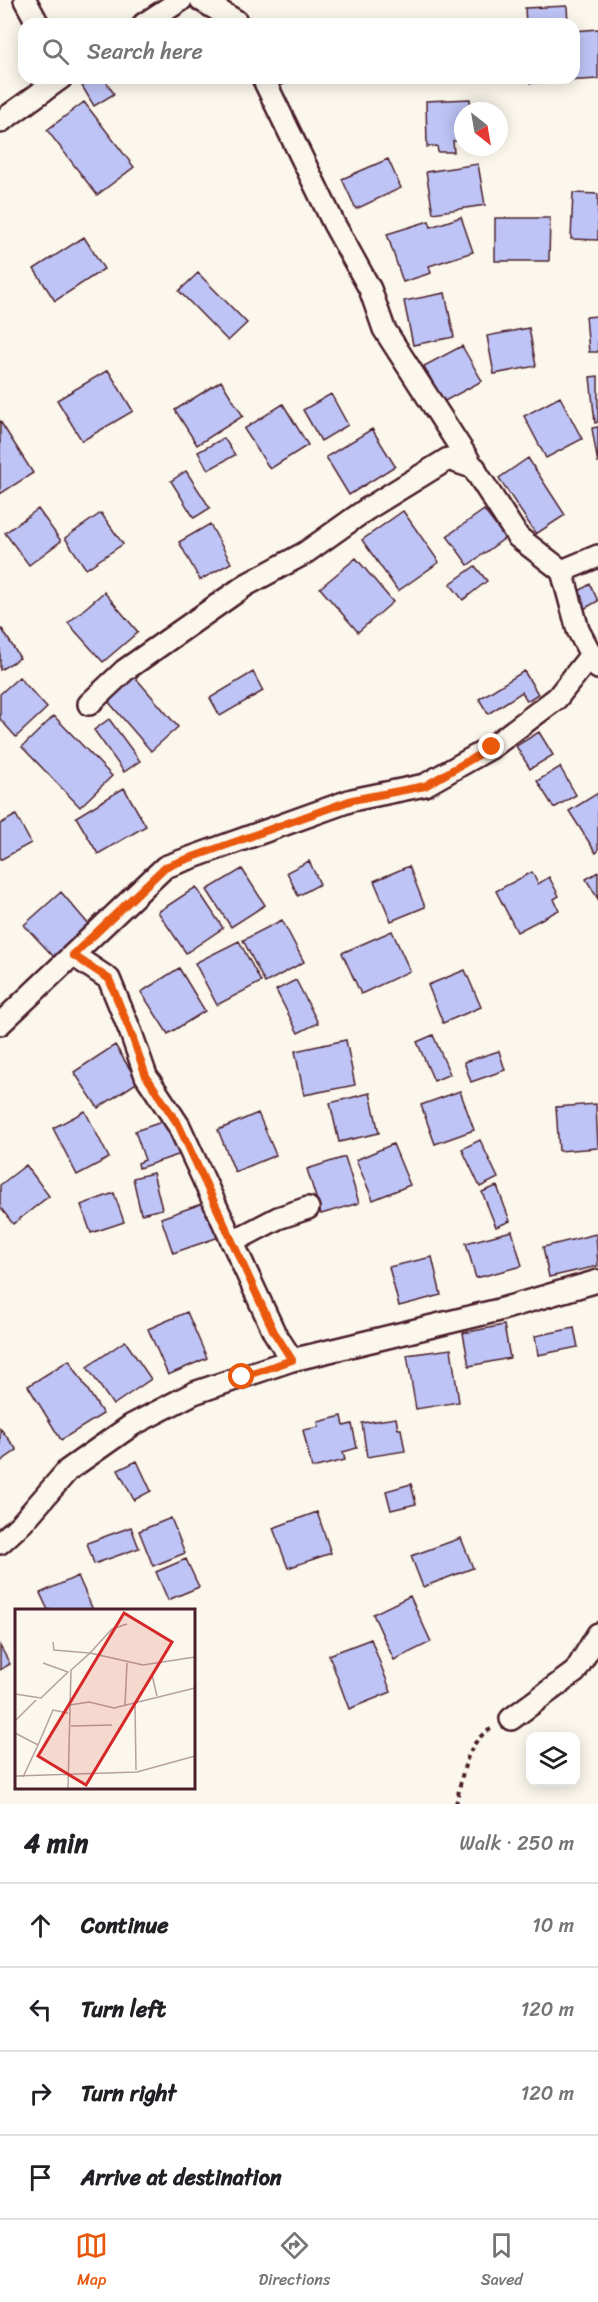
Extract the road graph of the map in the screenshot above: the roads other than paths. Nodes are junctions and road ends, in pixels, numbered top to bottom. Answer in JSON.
{"nodes":[{"id":1,"x":25,"y":0,"type":"edge"},
{"id":2,"x":181,"y":0,"type":"edge"},
{"id":3,"x":201,"y":0,"type":"edge"},
{"id":4,"x":35,"y":18,"type":"edge"},
{"id":5,"x":153,"y":18,"type":"edge"},
{"id":6,"x":231,"y":18,"type":"edge"},
{"id":7,"x":53,"y":84,"type":"edge"},
{"id":8,"x":266,"y":84,"type":"edge"},
{"id":9,"x":0,"y":122,"type":"edge"},
{"id":10,"x":475,"y":468,"type":"junction"},
{"id":11,"x":598,"y":556,"type":"edge"},
{"id":12,"x":562,"y":571,"type":"junction"},
{"id":13,"x":595,"y":661,"type":"edge"},
{"id":14,"x":89,"y":704,"type":"dead end"},
{"id":15,"x":73,"y":955,"type":"junction"},
{"id":16,"x":0,"y":1023,"type":"edge"},
{"id":17,"x":308,"y":1208,"type":"dead end"},
{"id":18,"x":232,"y":1242,"type":"junction"},
{"id":19,"x":598,"y":1281,"type":"edge"},
{"id":20,"x":292,"y":1360,"type":"junction"},
{"id":21,"x":0,"y":1543,"type":"edge"},
{"id":22,"x":598,"y":1634,"type":"edge"},
{"id":23,"x":511,"y":1719,"type":"road end"}],
"edges":[{"from":1,"to":4,"type":"street"},
{"from":2,"to":5,"type":"street"},
{"from":3,"to":6,"type":"street"},
{"from":7,"to":9,"type":"street"},
{"from":8,"to":10,"type":"street"},
{"from":10,"to":12,"type":"street"},
{"from":10,"to":14,"type":"street"},
{"from":11,"to":12,"type":"street"},
{"from":12,"to":13,"type":"street"},
{"from":13,"to":15,"type":"street"},
{"from":15,"to":16,"type":"street"},
{"from":15,"to":18,"type":"street"},
{"from":17,"to":18,"type":"street"},
{"from":18,"to":20,"type":"street"},
{"from":19,"to":20,"type":"street"},
{"from":20,"to":21,"type":"street"},
{"from":22,"to":23,"type":"street"}]}
